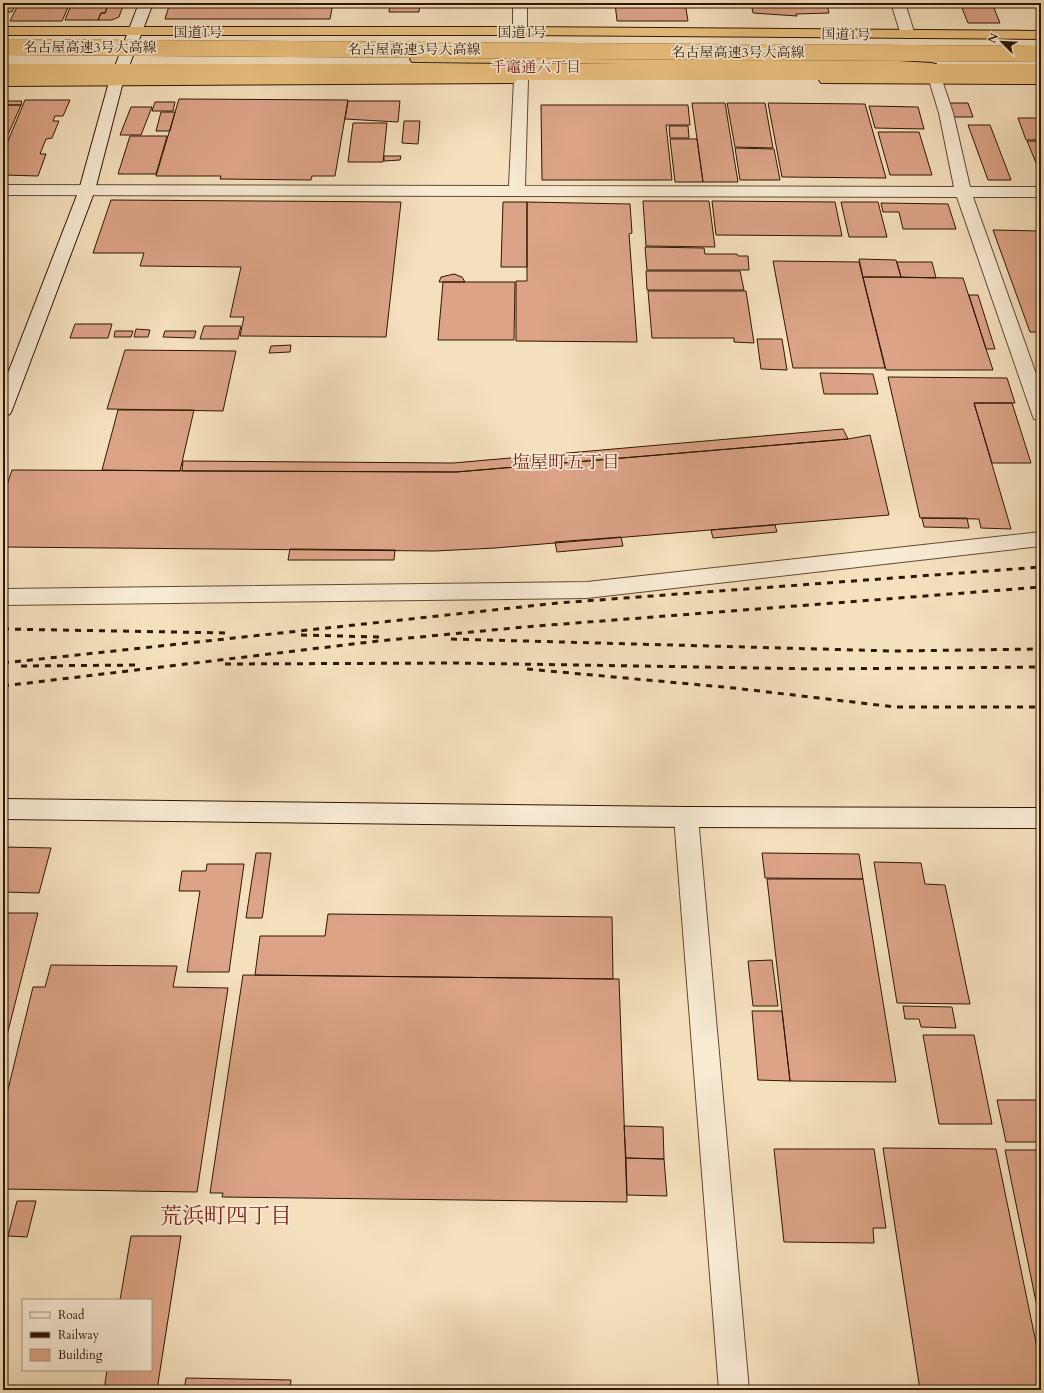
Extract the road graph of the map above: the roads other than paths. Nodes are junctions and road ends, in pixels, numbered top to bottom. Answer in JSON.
{"nodes":[{"id":1,"x":146,"y":3,"type":"edge"},
{"id":2,"x":520,"y":3,"type":"edge"},
{"id":3,"x":898,"y":3,"type":"edge"},
{"id":4,"x":3,"y":31,"type":"edge"},
{"id":5,"x":520,"y":31,"type":"junction"},
{"id":6,"x":137,"y":32,"type":"junction"},
{"id":7,"x":908,"y":35,"type":"junction"},
{"id":8,"x":1041,"y":35,"type":"edge"},
{"id":9,"x":3,"y":47,"type":"edge"},
{"id":10,"x":1041,"y":54,"type":"edge"},
{"id":11,"x":3,"y":59,"type":"edge"},
{"id":12,"x":3,"y":72,"type":"edge"},
{"id":13,"x":1040,"y":77,"type":"edge"},
{"id":14,"x":521,"y":80,"type":"junction"},
{"id":15,"x":936,"y":80,"type":"junction"},
{"id":16,"x":3,"y":82,"type":"edge"},
{"id":17,"x":116,"y":82,"type":"junction"},
{"id":18,"x":3,"y":190,"type":"edge"},
{"id":19,"x":87,"y":190,"type":"junction"},
{"id":20,"x":517,"y":191,"type":"junction"},
{"id":21,"x":963,"y":191,"type":"junction"},
{"id":22,"x":1041,"y":192,"type":"edge"},
{"id":23,"x":3,"y":410,"type":"edge"},
{"id":24,"x":1041,"y":414,"type":"edge"},
{"id":25,"x":1041,"y":539,"type":"edge"},
{"id":26,"x":3,"y":597,"type":"edge"},
{"id":27,"x":3,"y":809,"type":"edge"},
{"id":28,"x":686,"y":817,"type":"junction"},
{"id":29,"x":1041,"y":818,"type":"edge"},
{"id":30,"x":734,"y":1390,"type":"edge"}],
"edges":[{"from":1,"to":6,"type":"street"},
{"from":2,"to":5,"type":"street"},
{"from":3,"to":7,"type":"street"},
{"from":4,"to":6,"type":"highway","name":"国道1号"},
{"from":5,"to":6,"type":"highway","name":"国道1号"},
{"from":5,"to":7,"type":"highway","name":"国道1号"},
{"from":6,"to":17,"type":"street"},
{"from":7,"to":8,"type":"highway","name":"国道1号"},
{"from":9,"to":10,"type":"highway","name":"名古屋高速3号大高線","bridge":true},
{"from":11,"to":13,"type":"highway"},
{"from":12,"to":13,"type":"highway","name":"名古屋高速3号大高線","bridge":true},
{"from":13,"to":15,"type":"highway"},
{"from":14,"to":15,"type":"highway"},
{"from":14,"to":17,"type":"highway"},
{"from":14,"to":20,"type":"street"},
{"from":15,"to":21,"type":"street"},
{"from":16,"to":17,"type":"highway"},
{"from":17,"to":19,"type":"street"},
{"from":18,"to":19,"type":"street"},
{"from":19,"to":20,"type":"street"},
{"from":19,"to":23,"type":"street"},
{"from":20,"to":21,"type":"street"},
{"from":21,"to":22,"type":"street"},
{"from":21,"to":24,"type":"street"},
{"from":25,"to":26,"type":"street"},
{"from":27,"to":28,"type":"street"},
{"from":28,"to":29,"type":"street"},
{"from":28,"to":30,"type":"street"}]}
